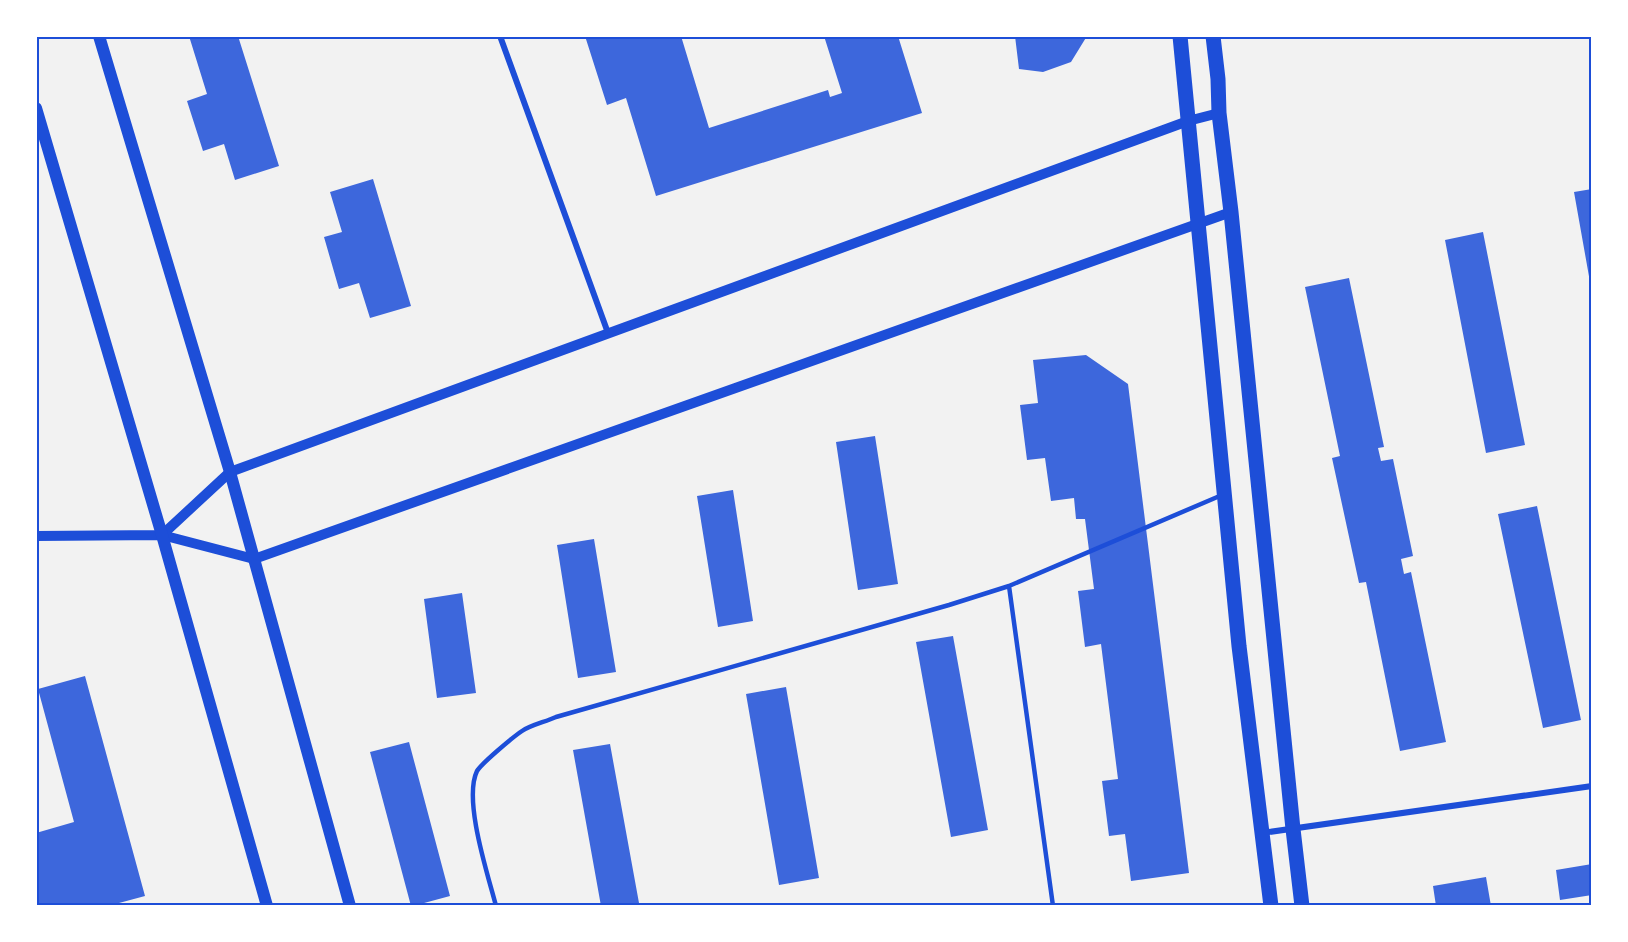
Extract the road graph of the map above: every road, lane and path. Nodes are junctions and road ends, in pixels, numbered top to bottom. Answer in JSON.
{"nodes":[{"id":1,"x":99,"y":36,"type":"edge"},
{"id":2,"x":500,"y":36,"type":"edge"},
{"id":3,"x":1180,"y":36,"type":"edge"},
{"id":4,"x":1213,"y":36,"type":"edge"},
{"id":5,"x":36,"y":108,"type":"edge"},
{"id":6,"x":1219,"y":113,"type":"junction"},
{"id":7,"x":1188,"y":122,"type":"junction"},
{"id":8,"x":1232,"y":212,"type":"junction"},
{"id":9,"x":1199,"y":223,"type":"junction"},
{"id":10,"x":608,"y":333,"type":"junction"},
{"id":11,"x":230,"y":472,"type":"junction"},
{"id":12,"x":1225,"y":494,"type":"junction"},
{"id":13,"x":162,"y":535,"type":"junction"},
{"id":14,"x":36,"y":536,"type":"edge"},
{"id":15,"x":254,"y":559,"type":"junction"},
{"id":16,"x":1008,"y":586,"type":"junction"},
{"id":17,"x":1592,"y":786,"type":"edge"},
{"id":18,"x":1293,"y":829,"type":"junction"},
{"id":19,"x":1262,"y":833,"type":"junction"},
{"id":20,"x":267,"y":906,"type":"edge"},
{"id":21,"x":350,"y":906,"type":"edge"},
{"id":22,"x":496,"y":906,"type":"edge"},
{"id":23,"x":1053,"y":906,"type":"edge"},
{"id":24,"x":1271,"y":906,"type":"edge"},
{"id":25,"x":1302,"y":906,"type":"edge"}],
"edges":[{"from":1,"to":11,"type":"main road"},
{"from":2,"to":10,"type":"street"},
{"from":3,"to":7,"type":"main road"},
{"from":4,"to":6,"type":"main road"},
{"from":5,"to":13,"type":"main road"},
{"from":6,"to":7,"type":"street"},
{"from":6,"to":8,"type":"main road"},
{"from":7,"to":9,"type":"main road"},
{"from":7,"to":10,"type":"street"},
{"from":8,"to":9,"type":"street"},
{"from":8,"to":18,"type":"main road"},
{"from":9,"to":12,"type":"main road"},
{"from":9,"to":15,"type":"street"},
{"from":10,"to":11,"type":"street"},
{"from":11,"to":13,"type":"street"},
{"from":11,"to":15,"type":"main road"},
{"from":12,"to":16,"type":"lane"},
{"from":12,"to":19,"type":"main road"},
{"from":13,"to":14,"type":"street"},
{"from":13,"to":15,"type":"street"},
{"from":13,"to":20,"type":"main road"},
{"from":15,"to":21,"type":"main road"},
{"from":16,"to":22,"type":"lane"},
{"from":16,"to":23,"type":"lane"},
{"from":17,"to":18,"type":"street"},
{"from":18,"to":19,"type":"street"},
{"from":18,"to":25,"type":"main road"},
{"from":19,"to":24,"type":"main road"}]}
